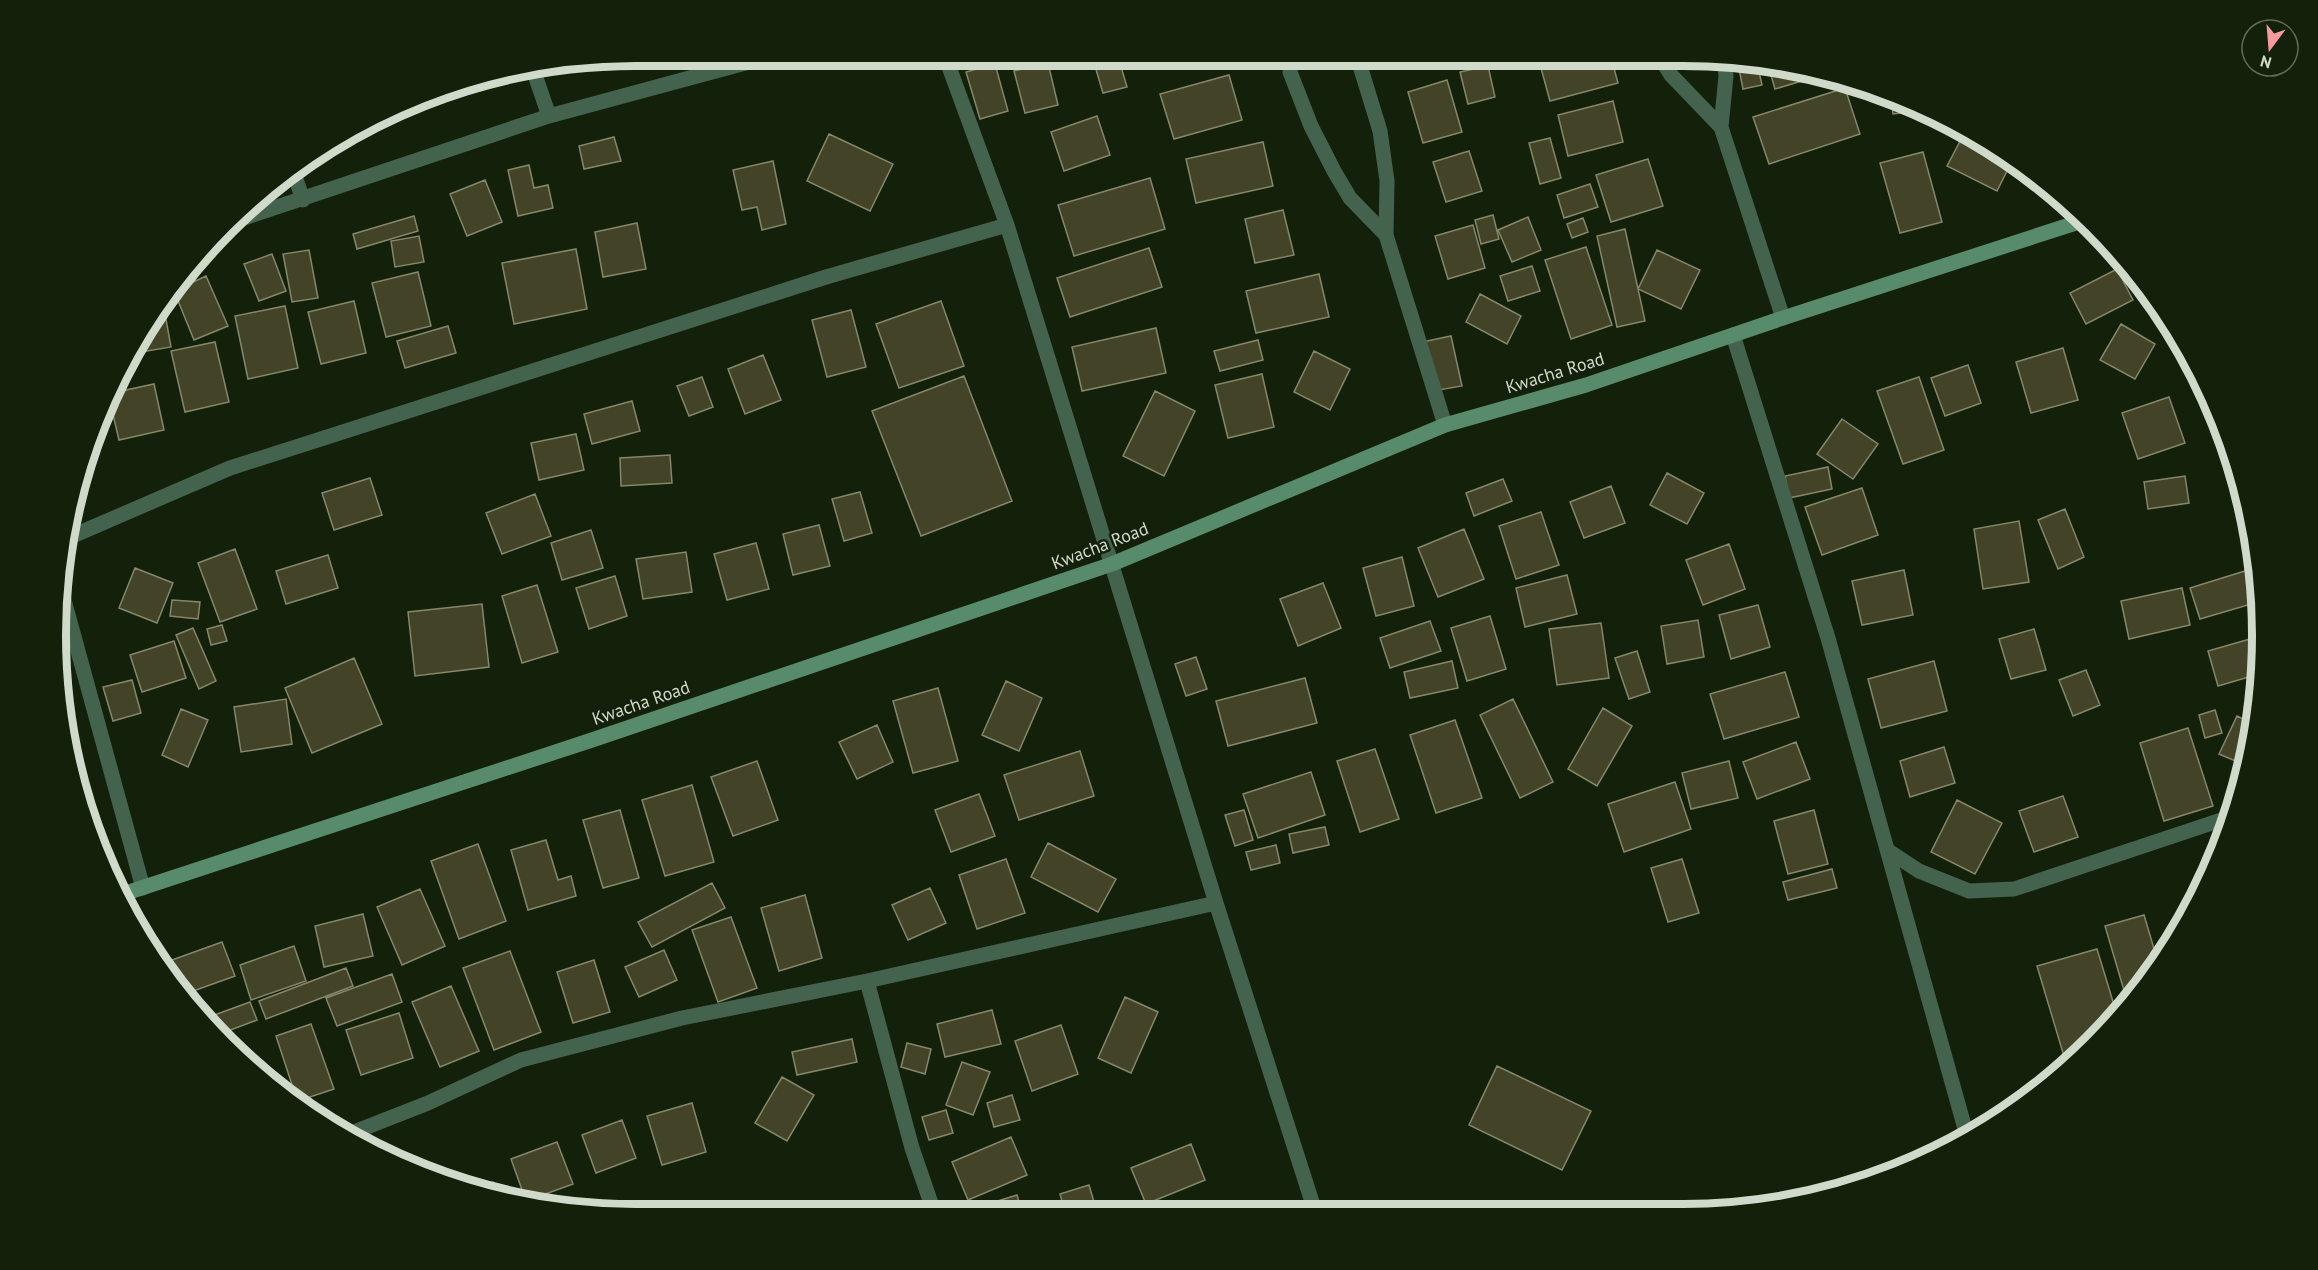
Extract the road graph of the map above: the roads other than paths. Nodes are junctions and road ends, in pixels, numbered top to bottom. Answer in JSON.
{"nodes":[{"id":1,"x":734,"y":66,"type":"edge"},
{"id":2,"x":949,"y":66,"type":"edge"},
{"id":3,"x":1291,"y":66,"type":"edge"},
{"id":4,"x":1360,"y":66,"type":"edge"},
{"id":5,"x":1666,"y":66,"type":"edge"},
{"id":6,"x":1725,"y":68,"type":"edge"},
{"id":7,"x":535,"y":75,"type":"edge"},
{"id":8,"x":549,"y":116,"type":"junction"},
{"id":9,"x":1721,"y":127,"type":"junction"},
{"id":10,"x":296,"y":179,"type":"edge"},
{"id":11,"x":303,"y":200,"type":"junction"},
{"id":12,"x":250,"y":216,"type":"edge"},
{"id":13,"x":2075,"y":223,"type":"edge"},
{"id":14,"x":1006,"y":225,"type":"junction"},
{"id":15,"x":1386,"y":235,"type":"junction"},
{"id":16,"x":1783,"y":318,"type":"junction"},
{"id":17,"x":1734,"y":335,"type":"junction"},
{"id":18,"x":1445,"y":425,"type":"junction"},
{"id":19,"x":75,"y":535,"type":"edge"},
{"id":20,"x":1112,"y":564,"type":"junction"},
{"id":21,"x":67,"y":610,"type":"edge"},
{"id":22,"x":2221,"y":820,"type":"edge"},
{"id":23,"x":1887,"y":850,"type":"junction"},
{"id":24,"x":143,"y":888,"type":"junction"},
{"id":25,"x":128,"y":893,"type":"edge"},
{"id":26,"x":1216,"y":903,"type":"junction"},
{"id":27,"x":867,"y":981,"type":"junction"},
{"id":28,"x":1965,"y":1129,"type":"edge"},
{"id":29,"x":356,"y":1131,"type":"edge"},
{"id":30,"x":930,"y":1204,"type":"edge"},
{"id":31,"x":1313,"y":1204,"type":"edge"}],
"edges":[{"from":1,"to":8,"type":"street"},
{"from":2,"to":14,"type":"street"},
{"from":3,"to":15,"type":"street"},
{"from":4,"to":15,"type":"street"},
{"from":5,"to":9,"type":"street"},
{"from":6,"to":9,"type":"street"},
{"from":7,"to":8,"type":"street"},
{"from":8,"to":11,"type":"street"},
{"from":9,"to":16,"type":"street"},
{"from":10,"to":11,"type":"street"},
{"from":11,"to":12,"type":"street"},
{"from":13,"to":16,"type":"main road","name":"Kwacha Road"},
{"from":14,"to":19,"type":"street"},
{"from":14,"to":20,"type":"street"},
{"from":15,"to":18,"type":"street"},
{"from":16,"to":17,"type":"main road","name":"Kwacha Road"},
{"from":17,"to":18,"type":"main road","name":"Kwacha Road"},
{"from":17,"to":23,"type":"street"},
{"from":18,"to":20,"type":"main road","name":"Kwacha Road"},
{"from":20,"to":24,"type":"main road","name":"Kwacha Road"},
{"from":20,"to":26,"type":"street"},
{"from":21,"to":24,"type":"street"},
{"from":22,"to":23,"type":"street"},
{"from":23,"to":28,"type":"street"},
{"from":24,"to":25,"type":"main road","name":"Kwacha Road"},
{"from":26,"to":27,"type":"street"},
{"from":26,"to":31,"type":"street"},
{"from":27,"to":29,"type":"street"},
{"from":27,"to":30,"type":"street"}]}
